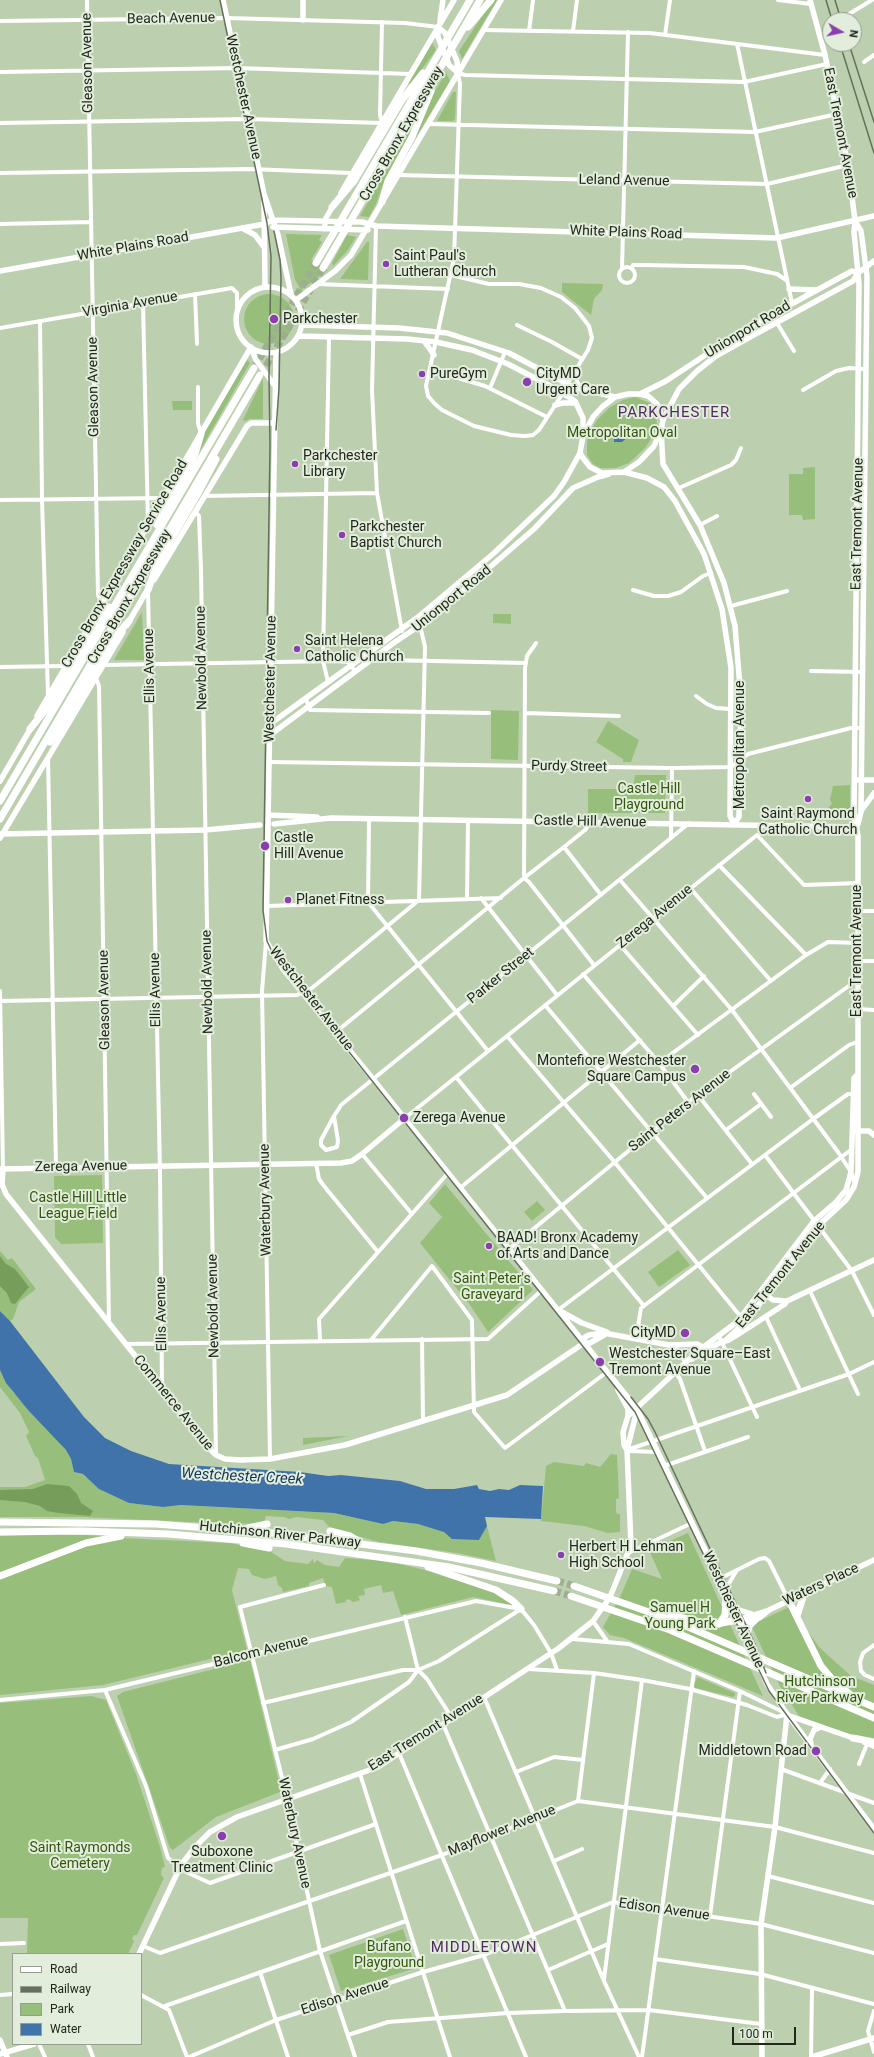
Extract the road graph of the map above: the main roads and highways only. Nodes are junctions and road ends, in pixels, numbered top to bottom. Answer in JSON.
{"nodes":[{"id":1,"x":223,"y":0,"type":"edge"},
{"id":2,"x":303,"y":0,"type":"edge"},
{"id":3,"x":443,"y":0,"type":"edge"},
{"id":4,"x":454,"y":0,"type":"edge"},
{"id":5,"x":470,"y":0,"type":"edge"},
{"id":6,"x":480,"y":0,"type":"edge"},
{"id":7,"x":491,"y":0,"type":"edge"},
{"id":8,"x":501,"y":0,"type":"edge"},
{"id":9,"x":810,"y":2,"type":"edge"},
{"id":10,"x":303,"y":20,"type":"road end"},
{"id":11,"x":438,"y":28,"type":"junction"},
{"id":12,"x":456,"y":42,"type":"junction"},
{"id":13,"x":437,"y":56,"type":"junction"},
{"id":14,"x":439,"y":70,"type":"junction"},
{"id":15,"x":458,"y":73,"type":"junction"},
{"id":16,"x":264,"y":194,"type":"junction"},
{"id":17,"x":382,"y":202,"type":"junction"},
{"id":18,"x":332,"y":207,"type":"junction"},
{"id":19,"x":871,"y":217,"type":"edge"},
{"id":20,"x":272,"y":220,"type":"junction"},
{"id":21,"x":325,"y":221,"type":"junction"},
{"id":22,"x":855,"y":221,"type":"junction"},
{"id":23,"x":369,"y":223,"type":"junction"},
{"id":24,"x":265,"y":224,"type":"junction"},
{"id":25,"x":376,"y":226,"type":"junction"},
{"id":26,"x":242,"y":228,"type":"junction"},
{"id":27,"x":275,"y":228,"type":"junction"},
{"id":28,"x":327,"y":229,"type":"junction"},
{"id":29,"x":365,"y":230,"type":"junction"},
{"id":30,"x":264,"y":248,"type":"junction"},
{"id":31,"x":874,"y":262,"type":"edge"},
{"id":32,"x":316,"y":263,"type":"tunnel mouth"},
{"id":33,"x":866,"y":267,"type":"junction"},
{"id":34,"x":323,"y":268,"type":"tunnel mouth"},
{"id":35,"x":0,"y":271,"type":"edge"},
{"id":36,"x":858,"y":273,"type":"junction"},
{"id":37,"x":265,"y":287,"type":"junction"},
{"id":38,"x":789,"y":289,"type":"road end"},
{"id":39,"x":817,"y":290,"type":"junction"},
{"id":40,"x":291,"y":294,"type":"junction"},
{"id":41,"x":296,"y":300,"type":"junction"},
{"id":42,"x":302,"y":325,"type":"junction"},
{"id":43,"x":299,"y":336,"type":"junction"},
{"id":44,"x":424,"y":341,"type":"junction"},
{"id":45,"x":251,"y":348,"type":"junction"},
{"id":46,"x":712,"y":349,"type":"junction"},
{"id":47,"x":276,"y":353,"type":"junction"},
{"id":48,"x":434,"y":355,"type":"road end"},
{"id":49,"x":717,"y":356,"type":"junction"},
{"id":50,"x":254,"y":368,"type":"tunnel mouth"},
{"id":51,"x":862,"y":369,"type":"junction"},
{"id":52,"x":260,"y":375,"type":"tunnel mouth"},
{"id":53,"x":275,"y":386,"type":"junction"},
{"id":54,"x":640,"y":394,"type":"junction"},
{"id":55,"x":616,"y":397,"type":"junction"},
{"id":56,"x":246,"y":400,"type":"junction"},
{"id":57,"x":576,"y":403,"type":"junction"},
{"id":58,"x":555,"y":405,"type":"road end"},
{"id":59,"x":663,"y":420,"type":"junction"},
{"id":60,"x":274,"y":423,"type":"junction"},
{"id":61,"x":661,"y":430,"type":"junction"},
{"id":62,"x":201,"y":434,"type":"junction"},
{"id":63,"x":583,"y":436,"type":"junction"},
{"id":64,"x":580,"y":453,"type":"junction"},
{"id":65,"x":624,"y":472,"type":"junction"},
{"id":66,"x":609,"y":474,"type":"junction"},
{"id":67,"x":510,"y":538,"type":"junction"},
{"id":68,"x":516,"y":545,"type":"junction"},
{"id":69,"x":711,"y":549,"type":"junction"},
{"id":70,"x":703,"y":553,"type":"junction"},
{"id":71,"x":142,"y":559,"type":"junction"},
{"id":72,"x":126,"y":585,"type":"junction"},
{"id":73,"x":148,"y":590,"type":"junction"},
{"id":74,"x":129,"y":621,"type":"junction"},
{"id":75,"x":740,"y":666,"type":"junction"},
{"id":76,"x":731,"y":667,"type":"junction"},
{"id":77,"x":270,"y":724,"type":"junction"},
{"id":78,"x":859,"y":728,"type":"junction"},
{"id":79,"x":30,"y":729,"type":"junction"},
{"id":80,"x":270,"y":735,"type":"junction"},
{"id":81,"x":1,"y":776,"type":"edge"},
{"id":82,"x":855,"y":780,"type":"junction"},
{"id":83,"x":861,"y":780,"type":"junction"},
{"id":84,"x":874,"y":780,"type":"edge"},
{"id":85,"x":21,"y":783,"type":"junction"},
{"id":86,"x":874,"y":793,"type":"edge"},
{"id":87,"x":0,"y":801,"type":"edge"},
{"id":88,"x":861,"y":812,"type":"junction"},
{"id":89,"x":269,"y":815,"type":"junction"},
{"id":90,"x":331,"y":818,"type":"junction"},
{"id":91,"x":0,"y":819,"type":"edge"},
{"id":92,"x":274,"y":824,"type":"dead end"},
{"id":93,"x":734,"y":824,"type":"junction"},
{"id":94,"x":260,"y":825,"type":"dead end"},
{"id":95,"x":858,"y":827,"type":"junction"},
{"id":96,"x":1,"y":836,"type":"edge"},
{"id":97,"x":405,"y":1118,"type":"junction"},
{"id":98,"x":855,"y":1131,"type":"junction"},
{"id":99,"x":874,"y":1135,"type":"edge"},
{"id":100,"x":2,"y":1169,"type":"edge"},
{"id":101,"x":816,"y":1224,"type":"junction"},
{"id":102,"x":874,"y":1260,"type":"edge"},
{"id":103,"x":763,"y":1293,"type":"junction"},
{"id":104,"x":787,"y":1301,"type":"junction"},
{"id":105,"x":558,"y":1310,"type":"junction"},
{"id":106,"x":608,"y":1334,"type":"junction"},
{"id":107,"x":722,"y":1339,"type":"junction"},
{"id":108,"x":593,"y":1341,"type":"junction"},
{"id":109,"x":584,"y":1343,"type":"junction"},
{"id":110,"x":669,"y":1345,"type":"junction"},
{"id":111,"x":706,"y":1349,"type":"junction"},
{"id":112,"x":593,"y":1354,"type":"junction"},
{"id":113,"x":686,"y":1362,"type":"junction"},
{"id":114,"x":612,"y":1379,"type":"junction"},
{"id":115,"x":637,"y":1409,"type":"junction"},
{"id":116,"x":628,"y":1416,"type":"junction"},
{"id":117,"x":627,"y":1450,"type":"junction"},
{"id":118,"x":2,"y":1522,"type":"edge"},
{"id":119,"x":267,"y":1524,"type":"dead end"},
{"id":120,"x":242,"y":1530,"type":"junction"},
{"id":121,"x":330,"y":1531,"type":"dead end"},
{"id":122,"x":0,"y":1532,"type":"edge"},
{"id":123,"x":147,"y":1533,"type":"junction"},
{"id":124,"x":226,"y":1538,"type":"junction"},
{"id":125,"x":362,"y":1544,"type":"junction"},
{"id":126,"x":269,"y":1548,"type":"dead end"},
{"id":127,"x":356,"y":1553,"type":"junction"},
{"id":128,"x":339,"y":1556,"type":"dead end"},
{"id":129,"x":874,"y":1560,"type":"edge"},
{"id":130,"x":417,"y":1562,"type":"junction"},
{"id":131,"x":0,"y":1576,"type":"edge"},
{"id":132,"x":557,"y":1581,"type":"tunnel mouth"},
{"id":133,"x":574,"y":1586,"type":"tunnel mouth"},
{"id":134,"x":554,"y":1591,"type":"tunnel mouth"},
{"id":135,"x":725,"y":1592,"type":"junction"},
{"id":136,"x":804,"y":1594,"type":"junction"},
{"id":137,"x":571,"y":1596,"type":"tunnel mouth"},
{"id":138,"x":789,"y":1601,"type":"junction"},
{"id":139,"x":733,"y":1608,"type":"junction"},
{"id":140,"x":521,"y":1609,"type":"road end"},
{"id":141,"x":648,"y":1610,"type":"junction"},
{"id":142,"x":769,"y":1610,"type":"junction"},
{"id":143,"x":753,"y":1614,"type":"junction"},
{"id":144,"x":797,"y":1616,"type":"junction"},
{"id":145,"x":758,"y":1618,"type":"junction"},
{"id":146,"x":739,"y":1621,"type":"junction"},
{"id":147,"x":719,"y":1624,"type":"junction"},
{"id":148,"x":747,"y":1637,"type":"junction"},
{"id":149,"x":857,"y":1700,"type":"junction"},
{"id":150,"x":874,"y":1707,"type":"edge"},
{"id":151,"x":785,"y":1715,"type":"junction"},
{"id":152,"x":874,"y":1718,"type":"edge"},
{"id":153,"x":822,"y":1727,"type":"junction"},
{"id":154,"x":852,"y":1738,"type":"joint"},
{"id":155,"x":870,"y":1743,"type":"edge"},
{"id":156,"x":811,"y":1745,"type":"junction"},
{"id":157,"x":874,"y":1829,"type":"edge"},
{"id":158,"x":140,"y":1953,"type":"edge"},
{"id":159,"x":872,"y":2038,"type":"edge"},
{"id":160,"x":0,"y":2040,"type":"edge"},
{"id":161,"x":31,"y":2045,"type":"edge"},
{"id":162,"x":4,"y":2054,"type":"edge"},
{"id":163,"x":762,"y":2057,"type":"edge"},
{"id":164,"x":812,"y":2057,"type":"edge"}],
"edges":[{"from":1,"to":16,"type":"main road","name":"Westchester Avenue"},
{"from":2,"to":10,"type":"main road"},
{"from":3,"to":11,"type":"main road"},
{"from":4,"to":11,"type":"main road"},
{"from":5,"to":13,"type":"highway","name":"Cross Bronx Expressway"},
{"from":6,"to":12,"type":"highway","name":"Cross Bronx Expressway"},
{"from":7,"to":12,"type":"highway"},
{"from":8,"to":15,"type":"main road"},
{"from":9,"to":22,"type":"main road","name":"East Tremont Avenue"},
{"from":11,"to":15,"type":"main road"},
{"from":11,"to":15,"type":"main road"},
{"from":11,"to":18,"type":"main road"},
{"from":12,"to":14,"type":"highway","name":"Cross Bronx Expressway"},
{"from":13,"to":18,"type":"highway"},
{"from":13,"to":32,"type":"highway","name":"Cross Bronx Expressway"},
{"from":14,"to":17,"type":"highway"},
{"from":14,"to":34,"type":"highway","name":"Cross Bronx Expressway"},
{"from":15,"to":17,"type":"main road"},
{"from":16,"to":20,"type":"main road","name":"Westchester Avenue"},
{"from":16,"to":24,"type":"main road","name":"Westchester Avenue"},
{"from":17,"to":23,"type":"main road"},
{"from":18,"to":21,"type":"main road"},
{"from":19,"to":22,"type":"main road","name":"White Plains Road"},
{"from":20,"to":21,"type":"main road","name":"White Plains Road"},
{"from":20,"to":24,"type":"main road","name":"White Plains Road"},
{"from":20,"to":27,"type":"main road","name":"Westchester Avenue"},
{"from":21,"to":23,"type":"main road","name":"White Plains Road"},
{"from":21,"to":28,"type":"main road"},
{"from":22,"to":25,"type":"main road","name":"White Plains Road"},
{"from":22,"to":33,"type":"main road","name":"East Tremont Avenue"},
{"from":22,"to":36,"type":"main road","name":"East Tremont Avenue"},
{"from":23,"to":25,"type":"main road","name":"White Plains Road"},
{"from":23,"to":29,"type":"main road"},
{"from":24,"to":26,"type":"main road","name":"White Plains Road"},
{"from":24,"to":27,"type":"main road","name":"White Plains Road"},
{"from":24,"to":30,"type":"main road","name":"Westchester Avenue"},
{"from":25,"to":29,"type":"main road","name":"White Plains Road"},
{"from":26,"to":30,"type":"main road"},
{"from":26,"to":35,"type":"main road","name":"White Plains Road"},
{"from":27,"to":28,"type":"main road","name":"White Plains Road"},
{"from":27,"to":40,"type":"main road","name":"Westchester Avenue"},
{"from":28,"to":29,"type":"main road","name":"White Plains Road"},
{"from":29,"to":41,"type":"main road"},
{"from":30,"to":37,"type":"main road","name":"Westchester Avenue"},
{"from":31,"to":33,"type":"main road","name":"Unionport Road"},
{"from":33,"to":36,"type":"main road","name":"Unionport Road"},
{"from":33,"to":51,"type":"main road","name":"East Tremont Avenue"},
{"from":36,"to":39,"type":"main road","name":"Unionport Road"},
{"from":36,"to":49,"type":"main road","name":"Unionport Road"},
{"from":36,"to":51,"type":"main road","name":"East Tremont Avenue"},
{"from":37,"to":40,"type":"main road"},
{"from":37,"to":45,"type":"main road"},
{"from":38,"to":39,"type":"main road"},
{"from":39,"to":46,"type":"main road","name":"Unionport Road"},
{"from":40,"to":41,"type":"main road"},
{"from":41,"to":42,"type":"main road"},
{"from":42,"to":43,"type":"main road"},
{"from":42,"to":55,"type":"main road"},
{"from":43,"to":44,"type":"main road"},
{"from":43,"to":47,"type":"main road"},
{"from":44,"to":48,"type":"main road"},
{"from":44,"to":57,"type":"main road"},
{"from":45,"to":47,"type":"main road"},
{"from":45,"to":53,"type":"main road"},
{"from":45,"to":62,"type":"main road","name":"Cross Bronx Expressway Service Road"},
{"from":46,"to":49,"type":"main road"},
{"from":46,"to":54,"type":"main road","name":"Unionport Road"},
{"from":47,"to":53,"type":"main road","name":"Westchester Avenue"},
{"from":49,"to":59,"type":"main road","name":"Unionport Road"},
{"from":50,"to":71,"type":"highway","name":"Cross Bronx Expressway"},
{"from":51,"to":78,"type":"main road","name":"East Tremont Avenue"},
{"from":52,"to":56,"type":"highway","name":"Cross Bronx Expressway"},
{"from":53,"to":60,"type":"main road","name":"Westchester Avenue"},
{"from":54,"to":55,"type":"main road"},
{"from":54,"to":59,"type":"main road"},
{"from":55,"to":63,"type":"main road"},
{"from":56,"to":73,"type":"highway"},
{"from":56,"to":85,"type":"highway","name":"Cross Bronx Expressway"},
{"from":57,"to":58,"type":"main road"},
{"from":57,"to":63,"type":"main road"},
{"from":59,"to":61,"type":"main road"},
{"from":60,"to":73,"type":"main road"},
{"from":60,"to":77,"type":"main road","name":"Westchester Avenue"},
{"from":61,"to":65,"type":"main road"},
{"from":61,"to":69,"type":"main road","name":"Metropolitan Avenue"},
{"from":62,"to":71,"type":"highway"},
{"from":62,"to":79,"type":"main road","name":"Cross Bronx Expressway Service Road"},
{"from":63,"to":64,"type":"main road"},
{"from":64,"to":66,"type":"main road"},
{"from":64,"to":67,"type":"main road","name":"Unionport Road"},
{"from":65,"to":66,"type":"main road"},
{"from":65,"to":70,"type":"main road","name":"Metropolitan Avenue"},
{"from":66,"to":68,"type":"main road","name":"Unionport Road"},
{"from":67,"to":68,"type":"main road"},
{"from":67,"to":77,"type":"main road","name":"Unionport Road"},
{"from":68,"to":80,"type":"main road","name":"Unionport Road"},
{"from":69,"to":70,"type":"main road"},
{"from":69,"to":75,"type":"main road","name":"Metropolitan Avenue"},
{"from":70,"to":76,"type":"main road","name":"Metropolitan Avenue"},
{"from":71,"to":72,"type":"highway","name":"Cross Bronx Expressway"},
{"from":72,"to":79,"type":"highway"},
{"from":72,"to":87,"type":"highway","name":"Cross Bronx Expressway"},
{"from":73,"to":74,"type":"main road"},
{"from":74,"to":85,"type":"highway"},
{"from":74,"to":96,"type":"main road"},
{"from":75,"to":76,"type":"main road"},
{"from":75,"to":93,"type":"main road","name":"Metropolitan Avenue"},
{"from":76,"to":93,"type":"main road","name":"Metropolitan Avenue"},
{"from":77,"to":80,"type":"main road","name":"Westchester Avenue"},
{"from":78,"to":82,"type":"main road","name":"East Tremont Avenue"},
{"from":78,"to":83,"type":"main road","name":"East Tremont Avenue"},
{"from":79,"to":81,"type":"main road","name":"Cross Bronx Expressway Service Road"},
{"from":80,"to":89,"type":"main road","name":"Westchester Avenue"},
{"from":82,"to":83,"type":"main road"},
{"from":82,"to":95,"type":"main road","name":"East Tremont Avenue"},
{"from":83,"to":84,"type":"main road"},
{"from":83,"to":88,"type":"main road","name":"East Tremont Avenue"},
{"from":85,"to":91,"type":"highway","name":"Cross Bronx Expressway"},
{"from":86,"to":88,"type":"main road"},
{"from":88,"to":95,"type":"main road","name":"East Tremont Avenue"},
{"from":89,"to":90,"type":"main road"},
{"from":89,"to":97,"type":"main road","name":"Westchester Avenue"},
{"from":90,"to":92,"type":"main road","name":"Castle Hill Avenue"},
{"from":90,"to":93,"type":"main road","name":"Castle Hill Avenue"},
{"from":93,"to":95,"type":"main road","name":"Castle Hill Avenue"},
{"from":94,"to":96,"type":"main road"},
{"from":95,"to":98,"type":"main road","name":"East Tremont Avenue"},
{"from":97,"to":100,"type":"main road","name":"Zerega Avenue"},
{"from":97,"to":105,"type":"main road","name":"Westchester Avenue"},
{"from":98,"to":99,"type":"main road"},
{"from":98,"to":101,"type":"main road","name":"East Tremont Avenue"},
{"from":98,"to":101,"type":"main road","name":"East Tremont Avenue"},
{"from":100,"to":109,"type":"main road","name":"Commerce Avenue"},
{"from":101,"to":103,"type":"main road","name":"East Tremont Avenue"},
{"from":102,"to":104,"type":"main road"},
{"from":103,"to":104,"type":"main road"},
{"from":103,"to":107,"type":"main road","name":"East Tremont Avenue"},
{"from":103,"to":107,"type":"main road","name":"East Tremont Avenue"},
{"from":104,"to":107,"type":"main road"},
{"from":105,"to":106,"type":"main road"},
{"from":105,"to":109,"type":"main road","name":"Westchester Avenue"},
{"from":106,"to":108,"type":"main road"},
{"from":106,"to":109,"type":"main road","name":"Commerce Avenue"},
{"from":106,"to":110,"type":"main road"},
{"from":107,"to":111,"type":"main road","name":"East Tremont Avenue"},
{"from":108,"to":109,"type":"main road"},
{"from":108,"to":112,"type":"main road"},
{"from":109,"to":112,"type":"main road","name":"Westchester Avenue"},
{"from":110,"to":111,"type":"main road"},
{"from":110,"to":113,"type":"main road"},
{"from":111,"to":113,"type":"main road","name":"East Tremont Avenue"},
{"from":112,"to":114,"type":"main road","name":"Westchester Avenue"},
{"from":113,"to":115,"type":"main road","name":"East Tremont Avenue"},
{"from":114,"to":115,"type":"main road","name":"Westchester Avenue"},
{"from":114,"to":116,"type":"main road","name":"Westchester Avenue"},
{"from":115,"to":116,"type":"main road"},
{"from":115,"to":117,"type":"main road","name":"East Tremont Avenue"},
{"from":115,"to":135,"type":"main road","name":"Westchester Avenue"},
{"from":116,"to":117,"type":"main road","name":"East Tremont Avenue"},
{"from":117,"to":158,"type":"main road","name":"East Tremont Avenue"},
{"from":118,"to":120,"type":"highway","name":"Hutchinson River Parkway"},
{"from":119,"to":120,"type":"highway"},
{"from":120,"to":125,"type":"highway","name":"Hutchinson River Parkway"},
{"from":121,"to":125,"type":"highway"},
{"from":122,"to":123,"type":"highway","name":"Hutchinson River Parkway"},
{"from":123,"to":124,"type":"highway","name":"Hutchinson River Parkway"},
{"from":123,"to":131,"type":"highway"},
{"from":124,"to":126,"type":"highway"},
{"from":124,"to":127,"type":"highway","name":"Hutchinson River Parkway"},
{"from":125,"to":132,"type":"highway","name":"Hutchinson River Parkway"},
{"from":127,"to":128,"type":"highway"},
{"from":127,"to":130,"type":"highway","name":"Hutchinson River Parkway"},
{"from":129,"to":136,"type":"main road","name":"Waters Place"},
{"from":130,"to":134,"type":"highway","name":"Hutchinson River Parkway"},
{"from":130,"to":140,"type":"highway"},
{"from":133,"to":141,"type":"highway"},
{"from":135,"to":139,"type":"main road","name":"Westchester Avenue"},
{"from":135,"to":147,"type":"highway"},
{"from":136,"to":138,"type":"main road","name":"Waters Place"},
{"from":136,"to":144,"type":"highway"},
{"from":137,"to":152,"type":"highway"},
{"from":138,"to":142,"type":"main road","name":"Waters Place"},
{"from":138,"to":144,"type":"highway"},
{"from":139,"to":143,"type":"main road"},
{"from":139,"to":146,"type":"main road","name":"Westchester Avenue"},
{"from":141,"to":147,"type":"highway"},
{"from":141,"to":149,"type":"highway"},
{"from":142,"to":143,"type":"main road","name":"Waters Place"},
{"from":142,"to":145,"type":"main road","name":"Waters Place"},
{"from":143,"to":146,"type":"main road","name":"Waters Place"},
{"from":144,"to":149,"type":"highway"},
{"from":145,"to":146,"type":"main road","name":"Waters Place"},
{"from":145,"to":148,"type":"main road"},
{"from":146,"to":147,"type":"highway"},
{"from":146,"to":148,"type":"main road","name":"Westchester Avenue"},
{"from":148,"to":151,"type":"main road","name":"Westchester Avenue"},
{"from":149,"to":150,"type":"highway"},
{"from":151,"to":153,"type":"main road"},
{"from":151,"to":156,"type":"main road","name":"Westchester Avenue"},
{"from":151,"to":163,"type":"main road"},
{"from":153,"to":154,"type":"main road"},
{"from":153,"to":156,"type":"main road"},
{"from":154,"to":155,"type":"highway"},
{"from":156,"to":157,"type":"main road","name":"Westchester Avenue"},
{"from":159,"to":164,"type":"main road"},
{"from":160,"to":162,"type":"main road"},
{"from":161,"to":162,"type":"main road"}]}
